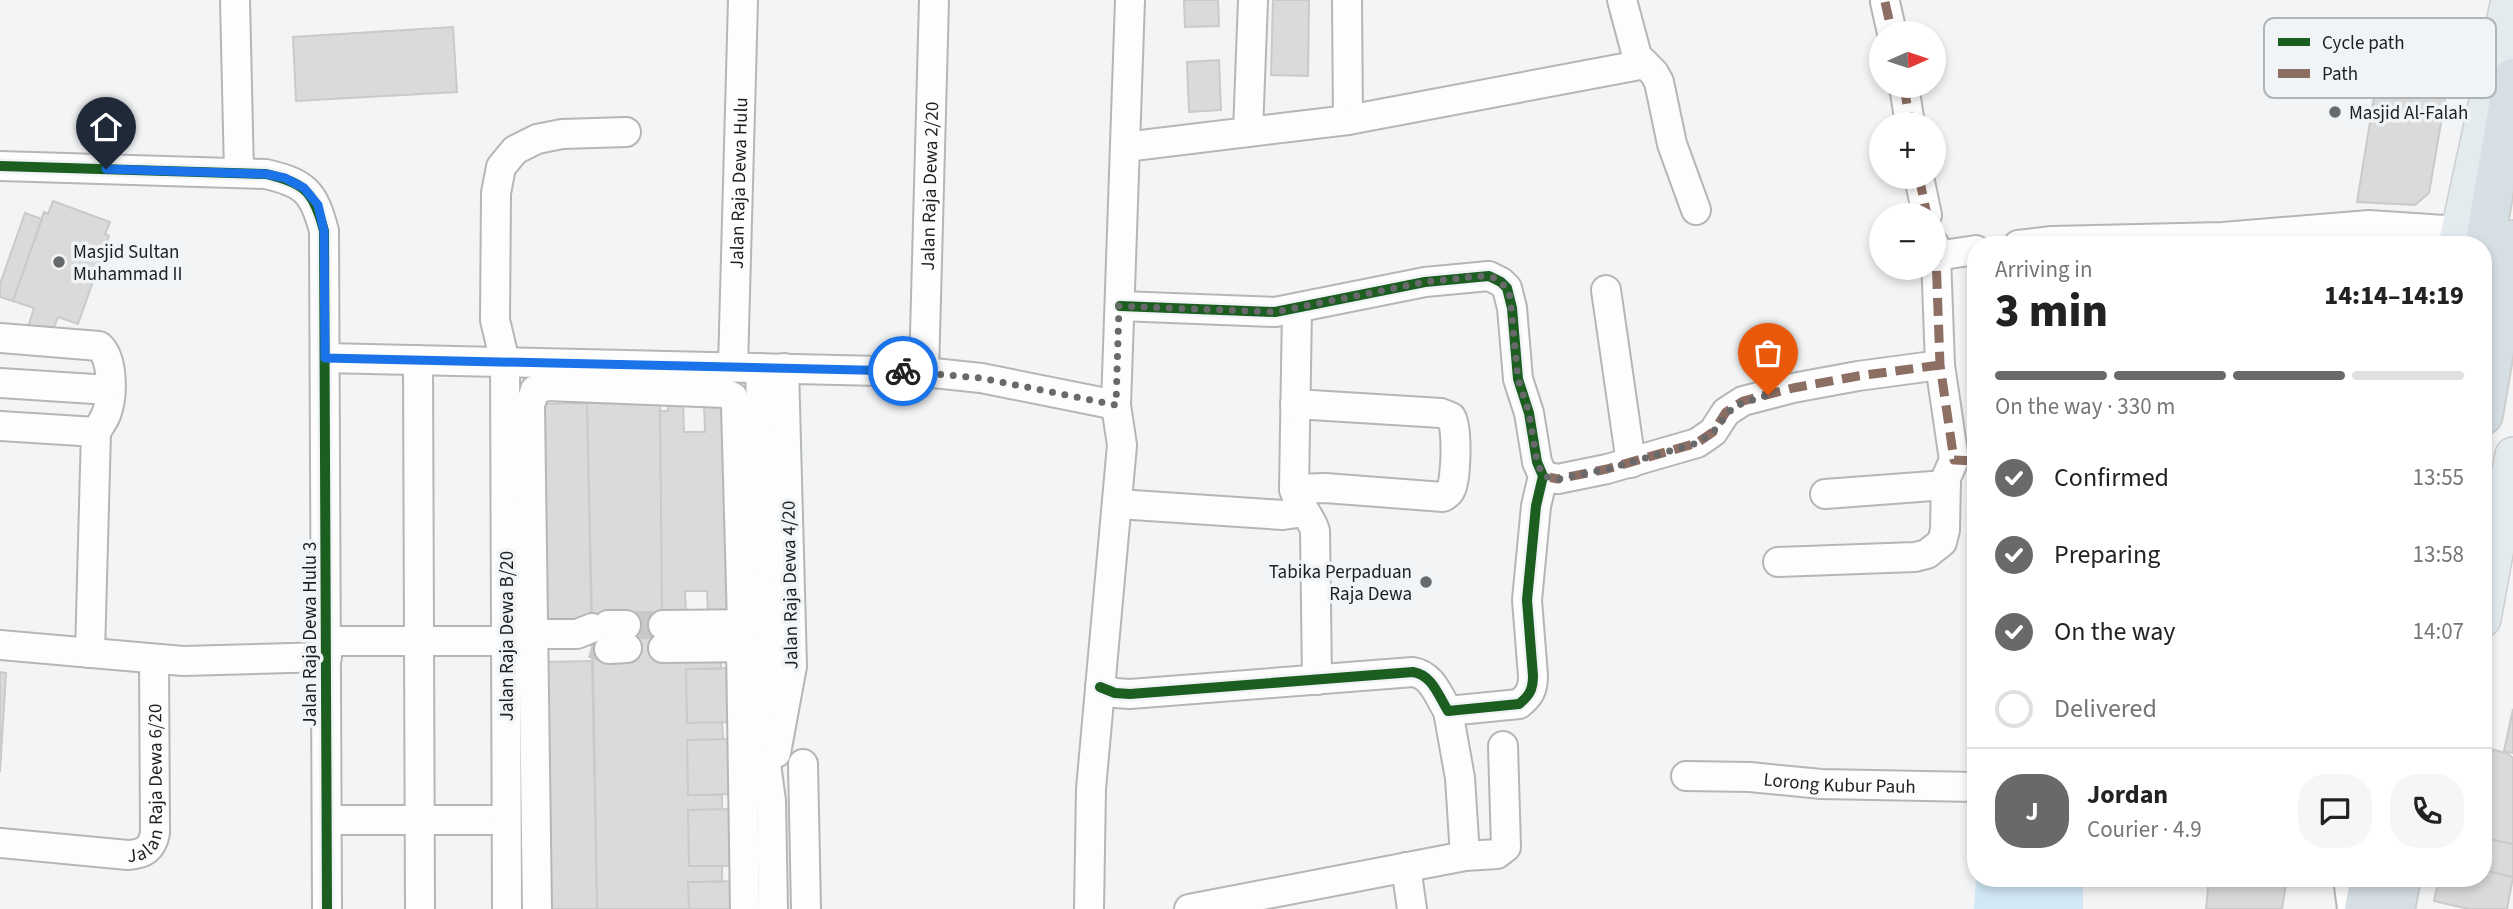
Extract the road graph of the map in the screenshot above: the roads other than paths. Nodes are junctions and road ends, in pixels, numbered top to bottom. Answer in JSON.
{"nodes":[{"id":1,"x":235,"y":0,"type":"edge"},
{"id":2,"x":743,"y":0,"type":"edge"},
{"id":3,"x":934,"y":0,"type":"edge"},
{"id":4,"x":1130,"y":0,"type":"edge"},
{"id":5,"x":1253,"y":0,"type":"edge"},
{"id":6,"x":1347,"y":0,"type":"edge"},
{"id":7,"x":1622,"y":0,"type":"edge"},
{"id":8,"x":2509,"y":0,"type":"edge"},
{"id":9,"x":1885,"y":2,"type":"dead end"},
{"id":10,"x":1889,"y":21,"type":"edge"},
{"id":11,"x":2496,"y":60,"type":"edge"},
{"id":12,"x":2513,"y":62,"type":"edge"},
{"id":13,"x":1645,"y":64,"type":"junction"},
{"id":14,"x":2513,"y":78,"type":"edge"},
{"id":15,"x":2488,"y":98,"type":"edge"},
{"id":16,"x":1348,"y":120,"type":"junction"},
{"id":17,"x":2481,"y":130,"type":"junction"},
{"id":18,"x":626,"y":132,"type":"dead end"},
{"id":19,"x":1248,"y":132,"type":"junction"},
{"id":20,"x":1125,"y":147,"type":"junction"},
{"id":21,"x":0,"y":166,"type":"edge"},
{"id":22,"x":239,"y":173,"type":"junction"},
{"id":23,"x":1696,"y":210,"type":"dead end"},
{"id":24,"x":2355,"y":236,"type":"edge"},
{"id":25,"x":2432,"y":236,"type":"edge"},
{"id":26,"x":2467,"y":236,"type":"edge"},
{"id":27,"x":2468,"y":236,"type":"edge"},
{"id":28,"x":2513,"y":240,"type":"edge"},
{"id":29,"x":1946,"y":250,"type":"edge"},
{"id":30,"x":1967,"y":250,"type":"edge"},
{"id":31,"x":1936,"y":280,"type":"edge"},
{"id":32,"x":1606,"y":290,"type":"dead end"},
{"id":33,"x":1119,"y":306,"type":"junction"},
{"id":34,"x":1297,"y":309,"type":"junction"},
{"id":35,"x":0,"y":338,"type":"edge"},
{"id":36,"x":325,"y":358,"type":"junction"},
{"id":37,"x":418,"y":360,"type":"junction"},
{"id":38,"x":505,"y":362,"type":"junction"},
{"id":39,"x":2492,"y":362,"type":"edge"},
{"id":40,"x":1940,"y":365,"type":"junction"},
{"id":41,"x":759,"y":368,"type":"junction"},
{"id":42,"x":925,"y":372,"type":"junction"},
{"id":43,"x":0,"y":383,"type":"edge"},
{"id":44,"x":109,"y":390,"type":"junction"},
{"id":45,"x":1296,"y":404,"type":"junction"},
{"id":46,"x":1116,"y":405,"type":"junction"},
{"id":47,"x":0,"y":426,"type":"edge"},
{"id":48,"x":96,"y":432,"type":"junction"},
{"id":49,"x":2513,"y":456,"type":"edge"},
{"id":50,"x":1631,"y":463,"type":"junction"},
{"id":51,"x":1958,"y":469,"type":"edge"},
{"id":52,"x":1543,"y":476,"type":"junction"},
{"id":53,"x":1825,"y":494,"type":"dead end"},
{"id":54,"x":1300,"y":501,"type":"junction"},
{"id":55,"x":1118,"y":504,"type":"junction"},
{"id":56,"x":1778,"y":562,"type":"dead end"},
{"id":57,"x":2492,"y":570,"type":"edge"},
{"id":58,"x":533,"y":634,"type":"junction"},
{"id":59,"x":604,"y":636,"type":"tunnel mouth"},
{"id":60,"x":663,"y":636,"type":"tunnel mouth"},
{"id":61,"x":767,"y":636,"type":"junction"},
{"id":62,"x":419,"y":641,"type":"junction"},
{"id":63,"x":506,"y":641,"type":"junction"},
{"id":64,"x":0,"y":645,"type":"edge"},
{"id":65,"x":326,"y":649,"type":"junction"},
{"id":66,"x":90,"y":653,"type":"junction"},
{"id":67,"x":154,"y":659,"type":"junction"},
{"id":68,"x":1317,"y":680,"type":"junction"},
{"id":69,"x":1100,"y":687,"type":"junction"},
{"id":70,"x":1448,"y":711,"type":"junction"},
{"id":71,"x":1503,"y":746,"type":"dead end"},
{"id":72,"x":803,"y":764,"type":"dead end"},
{"id":73,"x":1695,"y":776,"type":"dead end"},
{"id":74,"x":1967,"y":788,"type":"edge"},
{"id":75,"x":327,"y":820,"type":"junction"},
{"id":76,"x":419,"y":820,"type":"junction"},
{"id":77,"x":506,"y":820,"type":"junction"},
{"id":78,"x":0,"y":843,"type":"edge"},
{"id":79,"x":1465,"y":856,"type":"junction"},
{"id":80,"x":1406,"y":867,"type":"junction"},
{"id":81,"x":2349,"y":887,"type":"edge"},
{"id":82,"x":2354,"y":887,"type":"edge"},
{"id":83,"x":2368,"y":887,"type":"edge"},
{"id":84,"x":1289,"y":900,"type":"edge"},
{"id":85,"x":327,"y":909,"type":"edge"},
{"id":86,"x":419,"y":909,"type":"edge"},
{"id":87,"x":507,"y":909,"type":"edge"},
{"id":88,"x":537,"y":909,"type":"edge"},
{"id":89,"x":746,"y":909,"type":"edge"},
{"id":90,"x":773,"y":909,"type":"edge"},
{"id":91,"x":806,"y":909,"type":"edge"},
{"id":92,"x":1089,"y":909,"type":"edge"},
{"id":93,"x":1189,"y":909,"type":"edge"},
{"id":94,"x":1412,"y":909,"type":"edge"},
{"id":95,"x":2353,"y":909,"type":"edge"},
{"id":96,"x":2364,"y":909,"type":"edge"}],
"edges":[{"from":1,"to":22,"type":"street"},
{"from":2,"to":41,"type":"street","name":"Jalan Raja Dewa Hulu"},
{"from":3,"to":42,"type":"street","name":"Jalan Raja Dewa 2/20"},
{"from":4,"to":20,"type":"street"},
{"from":5,"to":19,"type":"street"},
{"from":6,"to":16,"type":"street"},
{"from":7,"to":13,"type":"street"},
{"from":8,"to":11,"type":"main road"},
{"from":9,"to":10,"type":"street"},
{"from":12,"to":17,"type":"main road"},
{"from":13,"to":16,"type":"street"},
{"from":13,"to":23,"type":"street"},
{"from":14,"to":27,"type":"highway"},
{"from":15,"to":17,"type":"main road"},
{"from":16,"to":19,"type":"street"},
{"from":17,"to":26,"type":"main road"},
{"from":18,"to":38,"type":"street","name":"Jalan Raja Dewa B/20"},
{"from":19,"to":20,"type":"street"},
{"from":20,"to":33,"type":"street"},
{"from":21,"to":22,"type":"street","name":"Jalan Raja Dewa Hulu 3"},
{"from":22,"to":36,"type":"street","name":"Jalan Raja Dewa Hulu 3"},
{"from":24,"to":25,"type":"street"},
{"from":28,"to":39,"type":"highway"},
{"from":29,"to":30,"type":"street"},
{"from":31,"to":40,"type":"street"},
{"from":32,"to":50,"type":"street"},
{"from":33,"to":34,"type":"street"},
{"from":33,"to":46,"type":"street"},
{"from":34,"to":45,"type":"street"},
{"from":34,"to":52,"type":"street"},
{"from":35,"to":44,"type":"street"},
{"from":36,"to":37,"type":"street"},
{"from":36,"to":65,"type":"street","name":"Jalan Raja Dewa Hulu 3"},
{"from":37,"to":38,"type":"street"},
{"from":37,"to":62,"type":"street"},
{"from":38,"to":41,"type":"street"},
{"from":38,"to":63,"type":"street","name":"Jalan Raja Dewa B/20"},
{"from":40,"to":50,"type":"street"},
{"from":40,"to":51,"type":"street"},
{"from":41,"to":42,"type":"street"},
{"from":41,"to":61,"type":"street","name":"Jalan Raja Dewa 4/20"},
{"from":42,"to":46,"type":"street"},
{"from":43,"to":44,"type":"street"},
{"from":44,"to":48,"type":"street"},
{"from":45,"to":54,"type":"street"},
{"from":45,"to":54,"type":"street"},
{"from":46,"to":55,"type":"street"},
{"from":47,"to":48,"type":"street"},
{"from":48,"to":66,"type":"street"},
{"from":49,"to":57,"type":"main road"},
{"from":50,"to":52,"type":"street"},
{"from":51,"to":53,"type":"street"},
{"from":51,"to":56,"type":"street"},
{"from":52,"to":70,"type":"street"},
{"from":54,"to":55,"type":"street"},
{"from":54,"to":68,"type":"street"},
{"from":55,"to":69,"type":"street"},
{"from":58,"to":59,"type":"street"},
{"from":58,"to":61,"type":"street"},
{"from":58,"to":88,"type":"street"},
{"from":60,"to":61,"type":"street"},
{"from":61,"to":89,"type":"street"},
{"from":61,"to":90,"type":"street","name":"Jalan Raja Dewa 4/20"},
{"from":62,"to":63,"type":"street"},
{"from":62,"to":65,"type":"street"},
{"from":62,"to":76,"type":"street"},
{"from":63,"to":77,"type":"street","name":"Jalan Raja Dewa B/20"},
{"from":64,"to":66,"type":"street"},
{"from":65,"to":67,"type":"street"},
{"from":65,"to":75,"type":"street","name":"Jalan Raja Dewa Hulu 3"},
{"from":66,"to":67,"type":"street"},
{"from":67,"to":78,"type":"street","name":"Jalan Raja Dewa 6/20"},
{"from":68,"to":69,"type":"street"},
{"from":68,"to":70,"type":"street"},
{"from":69,"to":92,"type":"street"},
{"from":70,"to":79,"type":"street"},
{"from":71,"to":79,"type":"street"},
{"from":72,"to":91,"type":"street"},
{"from":73,"to":74,"type":"street","name":"Lorong Kubur Pauh"},
{"from":75,"to":76,"type":"street"},
{"from":75,"to":85,"type":"street","name":"Jalan Raja Dewa Hulu 3"},
{"from":76,"to":77,"type":"street"},
{"from":76,"to":86,"type":"street"},
{"from":77,"to":87,"type":"street","name":"Jalan Raja Dewa B/20"},
{"from":79,"to":80,"type":"street"},
{"from":80,"to":84,"type":"street"},
{"from":80,"to":94,"type":"street"},
{"from":81,"to":95,"type":"street"},
{"from":82,"to":95,"type":"main road"},
{"from":83,"to":96,"type":"highway"},
{"from":84,"to":93,"type":"street"}]}
